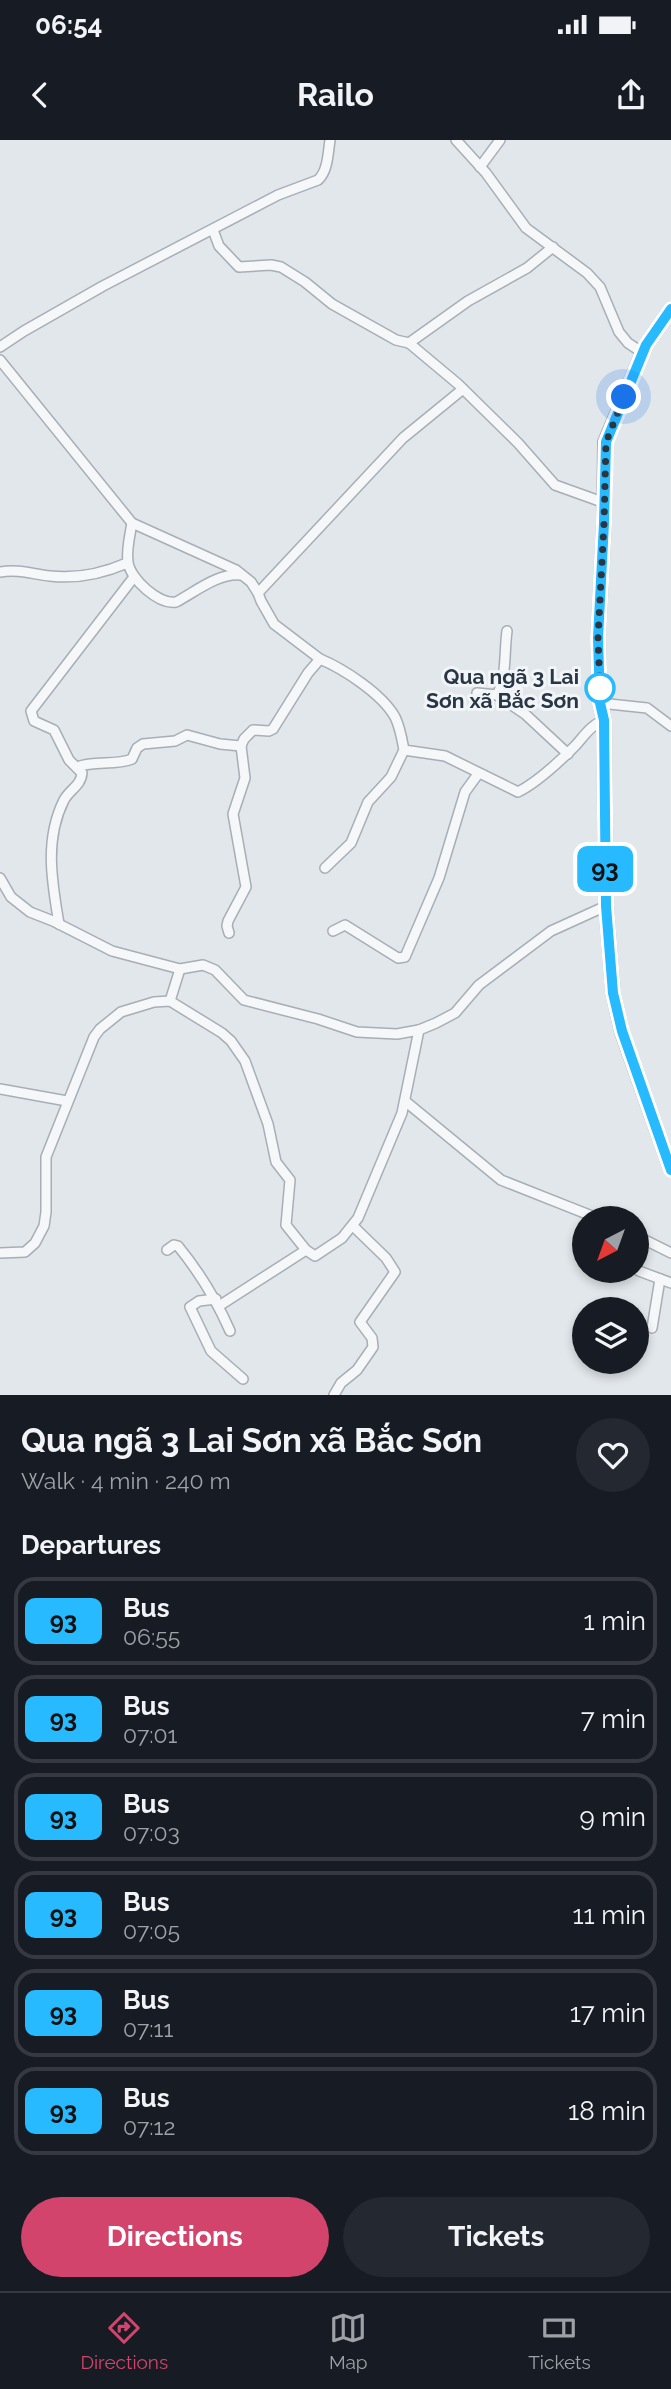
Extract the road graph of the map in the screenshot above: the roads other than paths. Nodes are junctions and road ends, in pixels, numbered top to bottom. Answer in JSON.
{"nodes":[{"id":1,"x":330,"y":140,"type":"edge"},
{"id":2,"x":456,"y":140,"type":"edge"},
{"id":3,"x":500,"y":140,"type":"edge"},
{"id":4,"x":480,"y":167,"type":"junction"},
{"id":5,"x":213,"y":230,"type":"junction"},
{"id":6,"x":553,"y":247,"type":"junction"},
{"id":7,"x":671,"y":309,"type":"edge"},
{"id":8,"x":409,"y":342,"type":"junction"},
{"id":9,"x":0,"y":347,"type":"edge"},
{"id":10,"x":643,"y":353,"type":"junction"},
{"id":11,"x":0,"y":360,"type":"edge"},
{"id":12,"x":463,"y":389,"type":"junction"},
{"id":13,"x":605,"y":503,"type":"junction"},
{"id":14,"x":132,"y":523,"type":"junction"},
{"id":15,"x":127,"y":563,"type":"junction"},
{"id":16,"x":0,"y":572,"type":"edge"},
{"id":17,"x":242,"y":575,"type":"junction"},
{"id":18,"x":134,"y":577,"type":"junction"},
{"id":19,"x":258,"y":593,"type":"junction"},
{"id":20,"x":506,"y":631,"type":"dead end"},
{"id":21,"x":320,"y":659,"type":"junction"},
{"id":22,"x":477,"y":693,"type":"dead end"},
{"id":23,"x":497,"y":695,"type":"junction"},
{"id":24,"x":600,"y":703,"type":"junction"},
{"id":25,"x":604,"y":720,"type":"junction"},
{"id":26,"x":671,"y":726,"type":"edge"},
{"id":27,"x":241,"y":746,"type":"junction"},
{"id":28,"x":404,"y":750,"type":"junction"},
{"id":29,"x":568,"y":754,"type":"junction"},
{"id":30,"x":77,"y":767,"type":"junction"},
{"id":31,"x":478,"y":774,"type":"junction"},
{"id":32,"x":325,"y":868,"type":"dead end"},
{"id":33,"x":0,"y":878,"type":"edge"},
{"id":34,"x":606,"y":906,"type":"junction"},
{"id":35,"x":59,"y":924,"type":"junction"},
{"id":36,"x":333,"y":931,"type":"dead end"},
{"id":37,"x":229,"y":933,"type":"dead end"},
{"id":38,"x":180,"y":969,"type":"junction"},
{"id":39,"x":170,"y":1002,"type":"junction"},
{"id":40,"x":419,"y":1030,"type":"junction"},
{"id":41,"x":0,"y":1089,"type":"edge"},
{"id":42,"x":67,"y":1101,"type":"junction"},
{"id":43,"x":405,"y":1101,"type":"junction"},
{"id":44,"x":671,"y":1170,"type":"edge"},
{"id":45,"x":572,"y":1208,"type":"edge"},
{"id":46,"x":353,"y":1226,"type":"junction"},
{"id":47,"x":649,"y":1242,"type":"edge"},
{"id":48,"x":167,"y":1250,"type":"dead end"},
{"id":49,"x":306,"y":1250,"type":"junction"},
{"id":50,"x":0,"y":1253,"type":"edge"},
{"id":51,"x":671,"y":1253,"type":"edge"},
{"id":52,"x":649,"y":1275,"type":"edge"},
{"id":53,"x":660,"y":1279,"type":"junction"},
{"id":54,"x":671,"y":1283,"type":"edge"},
{"id":55,"x":217,"y":1302,"type":"junction"},
{"id":56,"x":652,"y":1328,"type":"dead end"},
{"id":57,"x":230,"y":1331,"type":"dead end"},
{"id":58,"x":243,"y":1379,"type":"dead end"},
{"id":59,"x":334,"y":1395,"type":"edge"}],
"edges":[{"from":1,"to":5,"type":"street"},
{"from":2,"to":4,"type":"street"},
{"from":3,"to":4,"type":"street"},
{"from":4,"to":6,"type":"street"},
{"from":5,"to":8,"type":"street"},
{"from":5,"to":9,"type":"street"},
{"from":6,"to":8,"type":"street"},
{"from":6,"to":10,"type":"street"},
{"from":7,"to":10,"type":"street"},
{"from":8,"to":12,"type":"street"},
{"from":10,"to":13,"type":"street"},
{"from":11,"to":14,"type":"street"},
{"from":12,"to":13,"type":"street"},
{"from":12,"to":19,"type":"street"},
{"from":13,"to":24,"type":"street"},
{"from":14,"to":15,"type":"street"},
{"from":14,"to":17,"type":"street"},
{"from":15,"to":16,"type":"street"},
{"from":15,"to":18,"type":"street"},
{"from":17,"to":18,"type":"street"},
{"from":17,"to":19,"type":"street"},
{"from":18,"to":30,"type":"street"},
{"from":19,"to":21,"type":"street"},
{"from":20,"to":23,"type":"street"},
{"from":21,"to":27,"type":"street"},
{"from":21,"to":28,"type":"street"},
{"from":22,"to":23,"type":"street"},
{"from":23,"to":29,"type":"street"},
{"from":24,"to":25,"type":"street"},
{"from":24,"to":26,"type":"street"},
{"from":25,"to":29,"type":"street"},
{"from":25,"to":34,"type":"street"},
{"from":27,"to":30,"type":"street"},
{"from":27,"to":37,"type":"street"},
{"from":28,"to":31,"type":"street"},
{"from":28,"to":32,"type":"street"},
{"from":29,"to":31,"type":"street"},
{"from":30,"to":35,"type":"street"},
{"from":31,"to":36,"type":"street"},
{"from":33,"to":35,"type":"street"},
{"from":34,"to":40,"type":"street"},
{"from":34,"to":44,"type":"street"},
{"from":35,"to":38,"type":"street"},
{"from":38,"to":39,"type":"street"},
{"from":38,"to":40,"type":"street"},
{"from":39,"to":42,"type":"street"},
{"from":39,"to":49,"type":"street"},
{"from":40,"to":43,"type":"street"},
{"from":41,"to":42,"type":"street"},
{"from":42,"to":50,"type":"street"},
{"from":43,"to":45,"type":"street"},
{"from":43,"to":46,"type":"street"},
{"from":46,"to":49,"type":"street"},
{"from":46,"to":59,"type":"street"},
{"from":47,"to":51,"type":"street"},
{"from":48,"to":55,"type":"street"},
{"from":49,"to":55,"type":"street"},
{"from":52,"to":53,"type":"street"},
{"from":53,"to":54,"type":"street"},
{"from":53,"to":56,"type":"street"},
{"from":55,"to":57,"type":"street"},
{"from":55,"to":58,"type":"street"}]}
